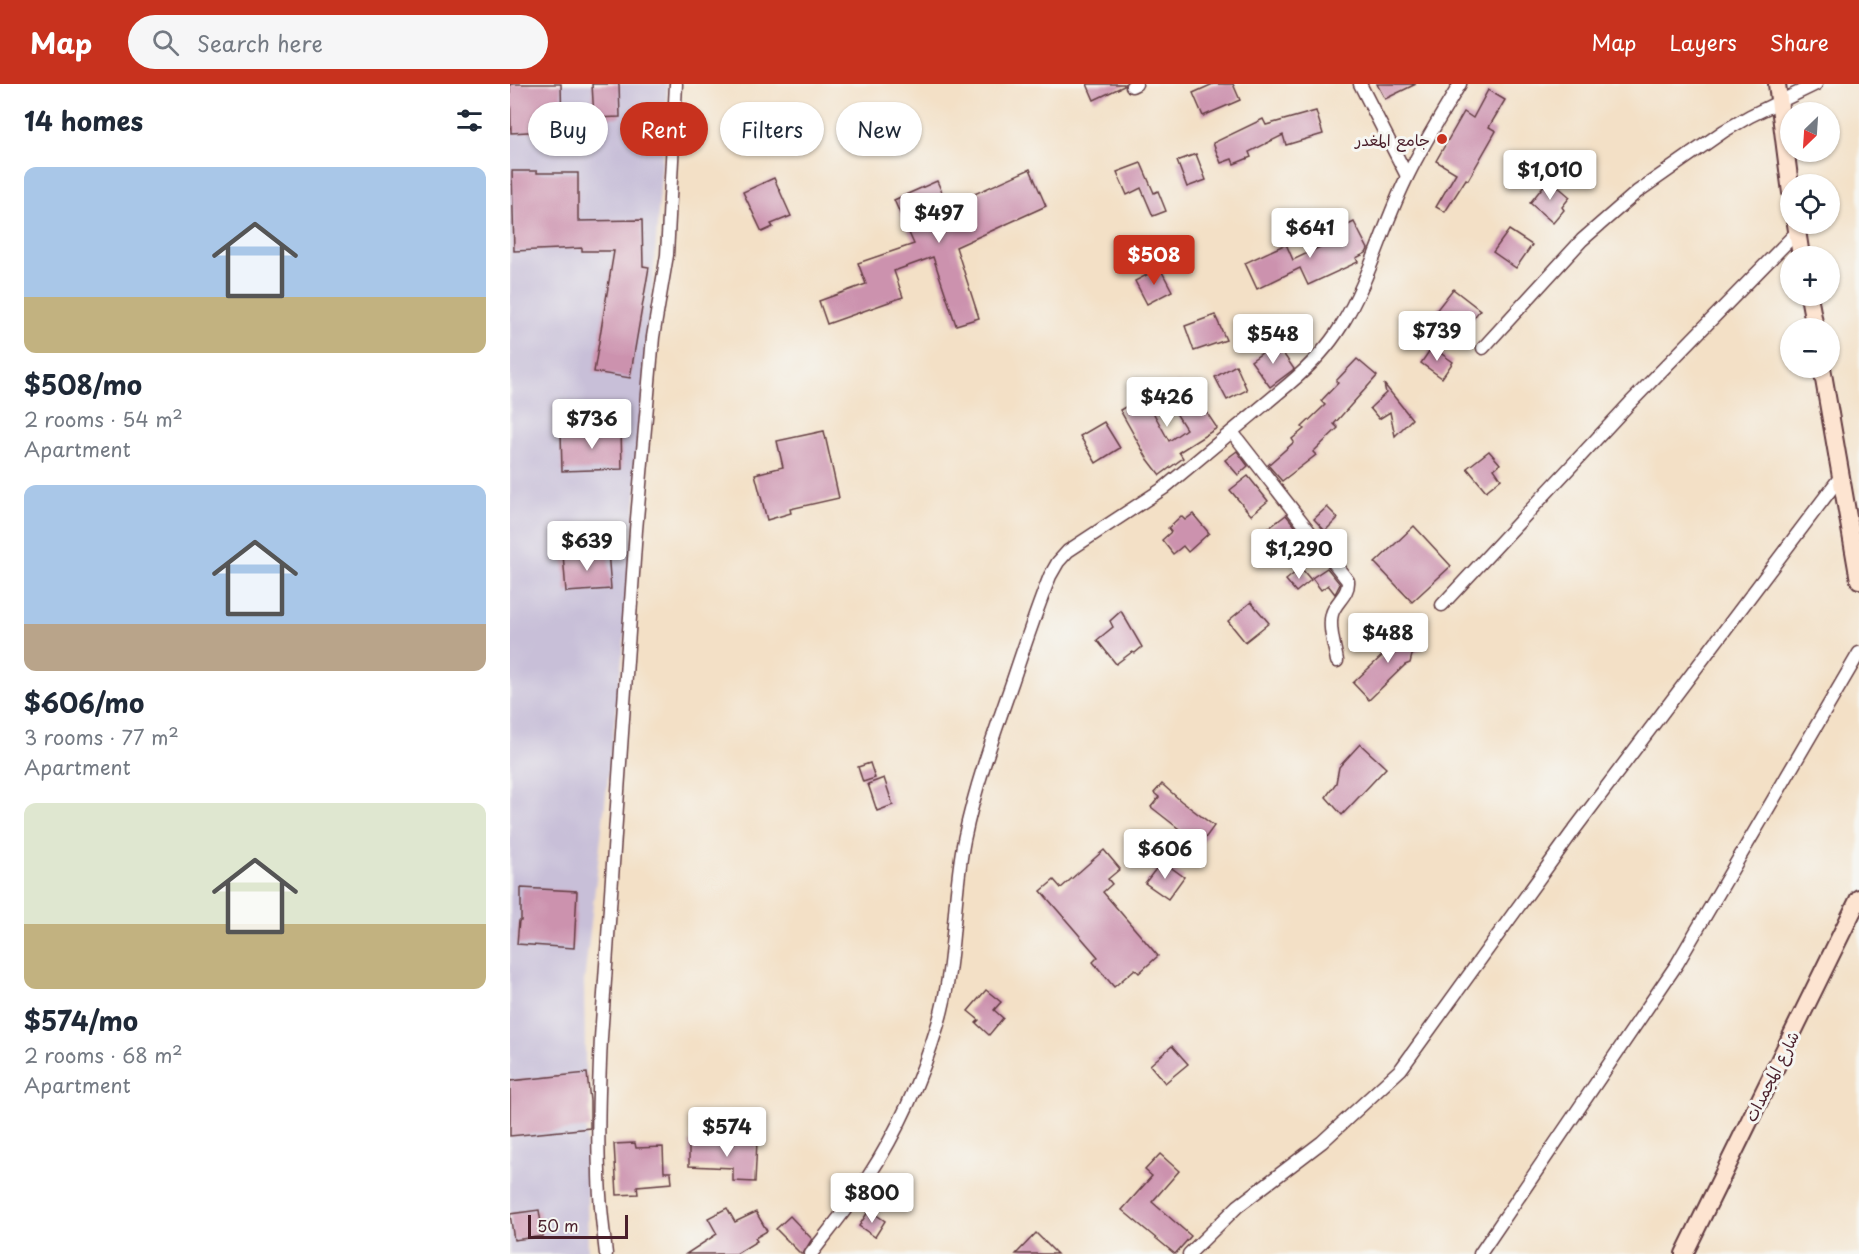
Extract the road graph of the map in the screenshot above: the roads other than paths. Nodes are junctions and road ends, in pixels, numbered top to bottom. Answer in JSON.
{"nodes":[{"id":1,"x":676,"y":84,"type":"edge"},
{"id":2,"x":1360,"y":84,"type":"edge"},
{"id":3,"x":1460,"y":84,"type":"edge"},
{"id":4,"x":1777,"y":84,"type":"edge"},
{"id":5,"x":1816,"y":84,"type":"edge"},
{"id":6,"x":1779,"y":101,"type":"junction"},
{"id":7,"x":1789,"y":174,"type":"edge"},
{"id":8,"x":1407,"y":176,"type":"junction"},
{"id":9,"x":1790,"y":234,"type":"edge"},
{"id":10,"x":1484,"y":348,"type":"dead end"},
{"id":11,"x":1824,"y":378,"type":"edge"},
{"id":12,"x":1232,"y":432,"type":"junction"},
{"id":13,"x":1841,"y":476,"type":"junction"},
{"id":14,"x":1859,"y":580,"type":"edge"},
{"id":15,"x":1442,"y":605,"type":"dead end"},
{"id":16,"x":1859,"y":653,"type":"edge"},
{"id":17,"x":1337,"y":661,"type":"dead end"},
{"id":18,"x":1859,"y":898,"type":"edge"},
{"id":19,"x":606,"y":1254,"type":"edge"},
{"id":20,"x":811,"y":1254,"type":"edge"},
{"id":21,"x":1189,"y":1254,"type":"edge"},
{"id":22,"x":1480,"y":1254,"type":"edge"},
{"id":23,"x":1684,"y":1254,"type":"edge"}],
"edges":[{"from":1,"to":19,"type":"street"},
{"from":2,"to":8,"type":"street"},
{"from":3,"to":8,"type":"street"},
{"from":4,"to":6,"type":"main road"},
{"from":5,"to":6,"type":"street"},
{"from":6,"to":7,"type":"main road"},
{"from":6,"to":10,"type":"street"},
{"from":8,"to":12,"type":"street"},
{"from":9,"to":15,"type":"street"},
{"from":11,"to":13,"type":"main road"},
{"from":12,"to":17,"type":"street"},
{"from":12,"to":20,"type":"street"},
{"from":13,"to":14,"type":"main road"},
{"from":13,"to":21,"type":"street"},
{"from":16,"to":22,"type":"street"},
{"from":18,"to":23,"type":"main road","name":"شارع المجمدات"}]}
